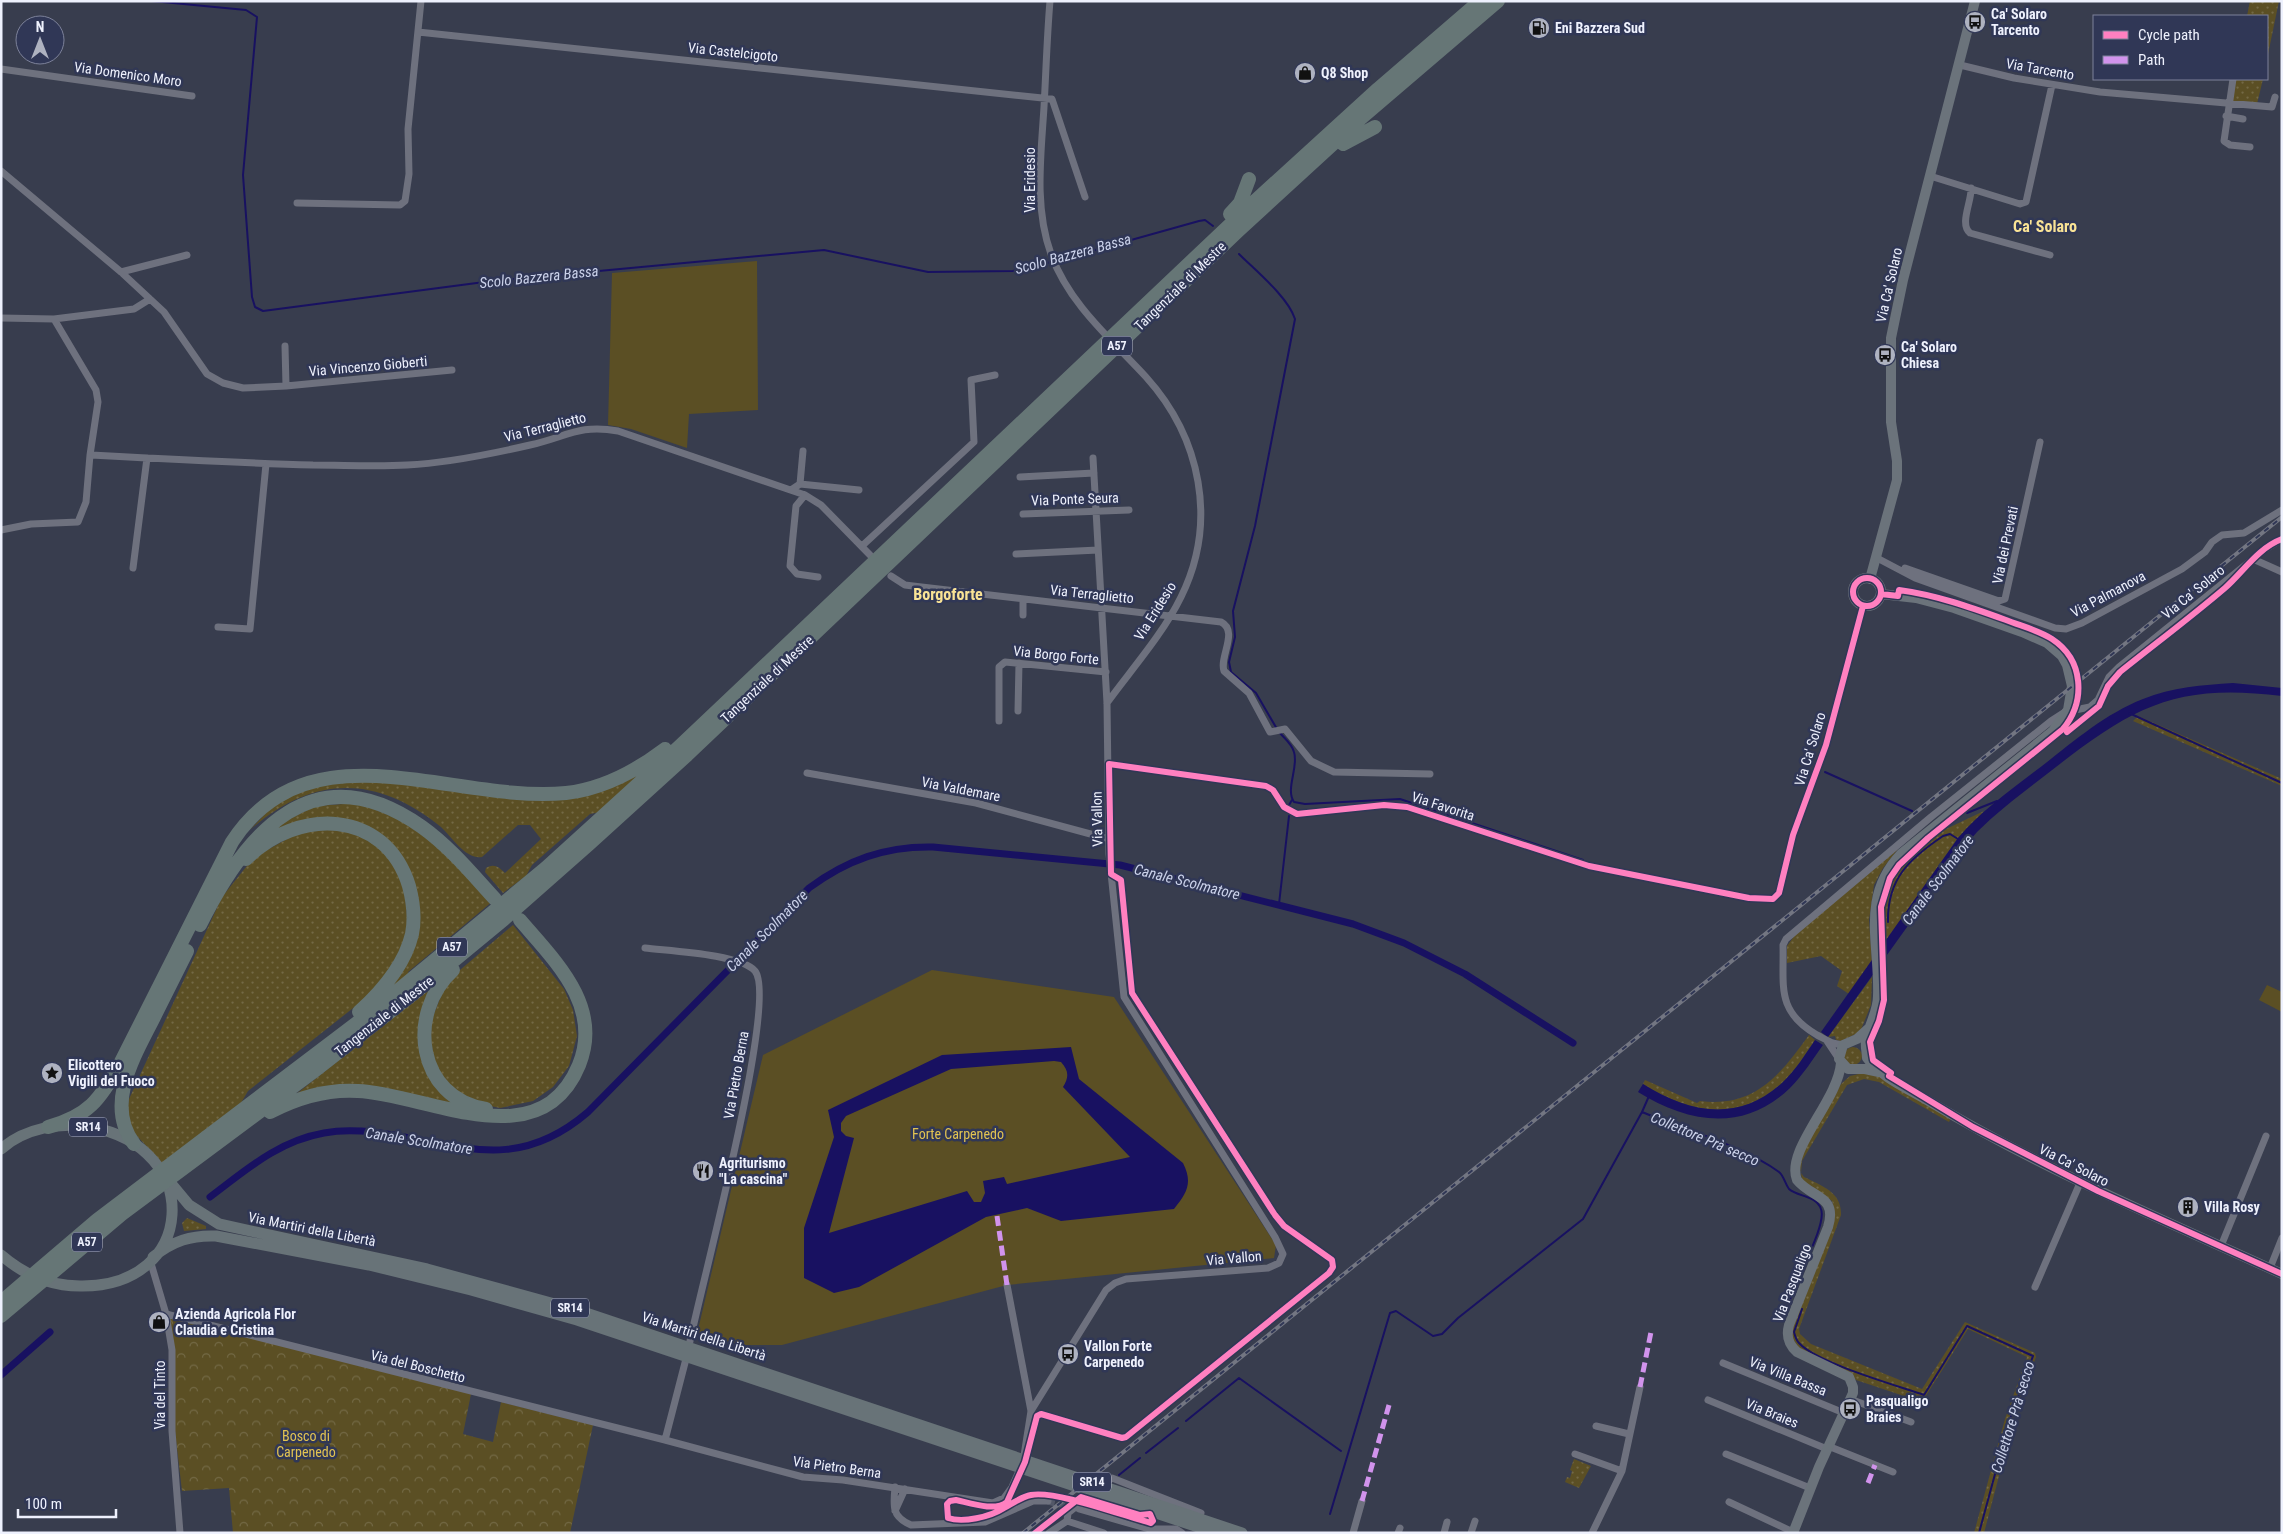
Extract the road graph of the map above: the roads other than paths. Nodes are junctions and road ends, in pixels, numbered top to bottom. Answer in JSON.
{"nodes":[{"id":1,"x":421,"y":1,"type":"edge"},
{"id":2,"x":1050,"y":1,"type":"edge"},
{"id":3,"x":1480,"y":1,"type":"edge"},
{"id":4,"x":1498,"y":1,"type":"edge"},
{"id":5,"x":1976,"y":1,"type":"edge"},
{"id":6,"x":418,"y":32,"type":"junction"},
{"id":7,"x":1960,"y":65,"type":"junction"},
{"id":8,"x":1,"y":69,"type":"edge"},
{"id":9,"x":2233,"y":80,"type":"edge"},
{"id":10,"x":2052,"y":85,"type":"junction"},
{"id":11,"x":192,"y":96,"type":"dead end"},
{"id":12,"x":2275,"y":97,"type":"dead end"},
{"id":13,"x":1044,"y":98,"type":"junction"},
{"id":14,"x":2228,"y":104,"type":"junction"},
{"id":15,"x":2226,"y":116,"type":"junction"},
{"id":16,"x":2243,"y":119,"type":"dead end"},
{"id":17,"x":1375,"y":126,"type":"dead end"},
{"id":18,"x":2250,"y":147,"type":"dead end"},
{"id":19,"x":1,"y":171,"type":"edge"},
{"id":20,"x":1930,"y":176,"type":"junction"},
{"id":21,"x":1249,"y":179,"type":"dead end"},
{"id":22,"x":1294,"y":180,"type":"junction"},
{"id":23,"x":1971,"y":188,"type":"junction"},
{"id":24,"x":1086,"y":197,"type":"dead end"},
{"id":25,"x":297,"y":203,"type":"dead end"},
{"id":26,"x":1217,"y":236,"type":"junction"},
{"id":27,"x":187,"y":255,"type":"dead end"},
{"id":28,"x":2050,"y":255,"type":"dead end"},
{"id":29,"x":120,"y":272,"type":"junction"},
{"id":30,"x":150,"y":299,"type":"junction"},
{"id":31,"x":1,"y":318,"type":"edge"},
{"id":32,"x":54,"y":319,"type":"junction"},
{"id":33,"x":285,"y":346,"type":"dead end"},
{"id":34,"x":452,"y":370,"type":"dead end"},
{"id":35,"x":995,"y":375,"type":"dead end"},
{"id":36,"x":286,"y":386,"type":"junction"},
{"id":37,"x":2040,"y":442,"type":"dead end"},
{"id":38,"x":803,"y":451,"type":"dead end"},
{"id":39,"x":90,"y":454,"type":"junction"},
{"id":40,"x":147,"y":458,"type":"junction"},
{"id":41,"x":1094,"y":458,"type":"dead end"},
{"id":42,"x":266,"y":464,"type":"junction"},
{"id":43,"x":1094,"y":473,"type":"junction"},
{"id":44,"x":1020,"y":477,"type":"dead end"},
{"id":45,"x":800,"y":484,"type":"junction"},
{"id":46,"x":791,"y":490,"type":"junction"},
{"id":47,"x":859,"y":490,"type":"dead end"},
{"id":48,"x":805,"y":495,"type":"junction"},
{"id":49,"x":1129,"y":510,"type":"dead end"},
{"id":50,"x":2282,"y":510,"type":"edge"},
{"id":51,"x":1096,"y":511,"type":"junction"},
{"id":52,"x":1022,"y":514,"type":"dead end"},
{"id":53,"x":1,"y":530,"type":"edge"},
{"id":54,"x":2282,"y":539,"type":"edge"},
{"id":55,"x":862,"y":546,"type":"junction"},
{"id":56,"x":1098,"y":550,"type":"junction"},
{"id":57,"x":1016,"y":554,"type":"dead end"},
{"id":58,"x":870,"y":555,"type":"dead end"},
{"id":59,"x":1877,"y":558,"type":"junction"},
{"id":60,"x":2253,"y":560,"type":"junction"},
{"id":61,"x":133,"y":568,"type":"dead end"},
{"id":62,"x":1897,"y":568,"type":"junction"},
{"id":63,"x":2282,"y":572,"type":"edge"},
{"id":64,"x":891,"y":576,"type":"dead end"},
{"id":65,"x":818,"y":577,"type":"dead end"},
{"id":66,"x":1870,"y":579,"type":"junction"},
{"id":67,"x":1881,"y":594,"type":"junction"},
{"id":68,"x":1023,"y":599,"type":"junction"},
{"id":69,"x":1863,"y":606,"type":"junction"},
{"id":70,"x":1101,"y":607,"type":"junction"},
{"id":71,"x":1023,"y":615,"type":"dead end"},
{"id":72,"x":1170,"y":615,"type":"junction"},
{"id":73,"x":218,"y":627,"type":"dead end"},
{"id":74,"x":1019,"y":663,"type":"junction"},
{"id":75,"x":1106,"y":672,"type":"junction"},
{"id":76,"x":738,"y":698,"type":"junction"},
{"id":77,"x":1107,"y":703,"type":"junction"},
{"id":78,"x":1018,"y":711,"type":"dead end"},
{"id":79,"x":716,"y":712,"type":"junction"},
{"id":80,"x":999,"y":721,"type":"dead end"},
{"id":81,"x":1108,"y":764,"type":"junction"},
{"id":82,"x":807,"y":773,"type":"dead end"},
{"id":83,"x":1430,"y":774,"type":"dead end"},
{"id":84,"x":1109,"y":839,"type":"junction"},
{"id":85,"x":1775,"y":898,"type":"joint"},
{"id":86,"x":211,"y":902,"type":"junction"},
{"id":87,"x":197,"y":910,"type":"junction"},
{"id":88,"x":513,"y":921,"type":"junction"},
{"id":89,"x":644,"y":948,"type":"dead end"},
{"id":90,"x":1870,"y":1026,"type":"junction"},
{"id":91,"x":1827,"y":1040,"type":"junction"},
{"id":92,"x":1849,"y":1043,"type":"junction"},
{"id":93,"x":1866,"y":1054,"type":"junction"},
{"id":94,"x":1840,"y":1061,"type":"junction"},
{"id":95,"x":1856,"y":1070,"type":"junction"},
{"id":96,"x":1884,"y":1074,"type":"junction"},
{"id":97,"x":1837,"y":1084,"type":"junction"},
{"id":98,"x":276,"y":1087,"type":"junction"},
{"id":99,"x":48,"y":1127,"type":"junction"},
{"id":100,"x":228,"y":1134,"type":"junction"},
{"id":101,"x":2266,"y":1136,"type":"dead end"},
{"id":102,"x":134,"y":1144,"type":"junction"},
{"id":103,"x":1,"y":1149,"type":"edge"},
{"id":104,"x":171,"y":1170,"type":"junction"},
{"id":105,"x":2080,"y":1183,"type":"junction"},
{"id":106,"x":2282,"y":1238,"type":"edge"},
{"id":107,"x":2221,"y":1246,"type":"junction"},
{"id":108,"x":1,"y":1254,"type":"edge"},
{"id":109,"x":152,"y":1259,"type":"junction"},
{"id":110,"x":2270,"y":1268,"type":"junction"},
{"id":111,"x":2282,"y":1274,"type":"edge"},
{"id":112,"x":1007,"y":1285,"type":"dead end"},
{"id":113,"x":2035,"y":1287,"type":"dead end"},
{"id":114,"x":1,"y":1302,"type":"edge"},
{"id":115,"x":166,"y":1314,"type":"junction"},
{"id":116,"x":1,"y":1316,"type":"edge"},
{"id":117,"x":688,"y":1350,"type":"junction"},
{"id":118,"x":1722,"y":1363,"type":"dead end"},
{"id":119,"x":1640,"y":1387,"type":"dead end"},
{"id":120,"x":1850,"y":1399,"type":"junction"},
{"id":121,"x":1708,"y":1400,"type":"dead end"},
{"id":122,"x":1031,"y":1411,"type":"junction"},
{"id":123,"x":1844,"y":1413,"type":"junction"},
{"id":124,"x":1911,"y":1422,"type":"dead end"},
{"id":125,"x":1596,"y":1426,"type":"dead end"},
{"id":126,"x":1629,"y":1434,"type":"junction"},
{"id":127,"x":665,"y":1440,"type":"junction"},
{"id":128,"x":1828,"y":1448,"type":"junction"},
{"id":129,"x":1575,"y":1454,"type":"dead end"},
{"id":130,"x":1726,"y":1454,"type":"dead end"},
{"id":131,"x":1622,"y":1471,"type":"junction"},
{"id":132,"x":1893,"y":1472,"type":"dead end"},
{"id":133,"x":895,"y":1488,"type":"junction"},
{"id":134,"x":1810,"y":1488,"type":"junction"},
{"id":135,"x":905,"y":1489,"type":"junction"},
{"id":136,"x":1048,"y":1501,"type":"tunnel mouth"},
{"id":137,"x":1362,"y":1501,"type":"dead end"},
{"id":138,"x":1729,"y":1502,"type":"dead end"},
{"id":139,"x":1079,"y":1509,"type":"tunnel mouth"},
{"id":140,"x":895,"y":1512,"type":"junction"},
{"id":141,"x":1200,"y":1519,"type":"junction"},
{"id":142,"x":1067,"y":1521,"type":"junction"},
{"id":143,"x":1475,"y":1521,"type":"dead end"},
{"id":144,"x":1447,"y":1522,"type":"dead end"},
{"id":145,"x":1793,"y":1532,"type":"edge"},
{"id":146,"x":180,"y":1533,"type":"edge"},
{"id":147,"x":1049,"y":1533,"type":"edge"},
{"id":148,"x":1104,"y":1533,"type":"edge"},
{"id":149,"x":1182,"y":1533,"type":"edge"},
{"id":150,"x":1216,"y":1533,"type":"edge"},
{"id":151,"x":1242,"y":1533,"type":"edge"},
{"id":152,"x":1352,"y":1533,"type":"edge"},
{"id":153,"x":1444,"y":1533,"type":"edge"},
{"id":154,"x":1472,"y":1533,"type":"edge"},
{"id":155,"x":1592,"y":1533,"type":"edge"}],
"edges":[{"from":1,"to":6,"type":"street"},
{"from":2,"to":13,"type":"street","name":"Via Eridesio"},
{"from":3,"to":26,"type":"highway","name":"Tangenziale di Mestre","number":"A57"},
{"from":4,"to":22,"type":"highway","name":"Tangenziale di Mestre","number":"A57"},
{"from":5,"to":7,"type":"street","name":"Via Ca' Solaro"},
{"from":6,"to":13,"type":"street","name":"Via Castelcigoto"},
{"from":6,"to":25,"type":"street"},
{"from":7,"to":10,"type":"street","name":"Via Tarcento"},
{"from":7,"to":20,"type":"street","name":"Via Ca' Solaro"},
{"from":8,"to":11,"type":"street","name":"Via Domenico Moro"},
{"from":9,"to":14,"type":"street"},
{"from":10,"to":14,"type":"street","name":"Via Tarcento"},
{"from":10,"to":23,"type":"street"},
{"from":12,"to":14,"type":"street","name":"Via Tarcento"},
{"from":13,"to":24,"type":"street"},
{"from":13,"to":72,"type":"street","name":"Via Eridesio"},
{"from":14,"to":15,"type":"street"},
{"from":15,"to":16,"type":"street"},
{"from":15,"to":18,"type":"street"},
{"from":17,"to":22,"type":"highway"},
{"from":19,"to":29,"type":"street","name":"Via Vincenzo Gioberti"},
{"from":20,"to":23,"type":"street"},
{"from":20,"to":59,"type":"street","name":"Via Ca' Solaro"},
{"from":21,"to":26,"type":"highway"},
{"from":22,"to":76,"type":"highway","name":"Tangenziale di Mestre","number":"A57"},
{"from":23,"to":28,"type":"street"},
{"from":26,"to":76,"type":"highway","name":"Tangenziale di Mestre","number":"A57"},
{"from":27,"to":29,"type":"street"},
{"from":29,"to":30,"type":"street","name":"Via Vincenzo Gioberti"},
{"from":30,"to":32,"type":"street"},
{"from":30,"to":36,"type":"street","name":"Via Vincenzo Gioberti"},
{"from":31,"to":32,"type":"street"},
{"from":32,"to":39,"type":"street"},
{"from":33,"to":36,"type":"street"},
{"from":34,"to":36,"type":"street","name":"Via Vincenzo Gioberti"},
{"from":35,"to":55,"type":"street"},
{"from":37,"to":62,"type":"street","name":"Via dei Prevati"},
{"from":38,"to":45,"type":"street"},
{"from":39,"to":40,"type":"street","name":"Via Terraglietto"},
{"from":39,"to":53,"type":"street"},
{"from":40,"to":42,"type":"street","name":"Via Terraglietto"},
{"from":40,"to":61,"type":"street"},
{"from":41,"to":43,"type":"street","name":"Via Vallon"},
{"from":42,"to":46,"type":"street","name":"Via Terraglietto"},
{"from":42,"to":73,"type":"street"},
{"from":43,"to":44,"type":"street"},
{"from":43,"to":51,"type":"street","name":"Via Vallon"},
{"from":45,"to":46,"type":"street"},
{"from":45,"to":47,"type":"street"},
{"from":46,"to":48,"type":"street","name":"Via Terraglietto"},
{"from":48,"to":55,"type":"street","name":"Via Terraglietto"},
{"from":48,"to":65,"type":"street"},
{"from":49,"to":51,"type":"street","name":"Via Ponte Seura"},
{"from":50,"to":62,"type":"street","name":"Via Palmanova"},
{"from":51,"to":52,"type":"street","name":"Via Ponte Seura"},
{"from":51,"to":56,"type":"street","name":"Via Vallon"},
{"from":54,"to":60,"type":"street","name":"Via Ca' Solaro"},
{"from":55,"to":58,"type":"street","name":"Via Terraglietto"},
{"from":56,"to":57,"type":"street"},
{"from":56,"to":70,"type":"street","name":"Via Vallon"},
{"from":59,"to":62,"type":"street","name":"Via Palmanova"},
{"from":59,"to":66,"type":"street","name":"Via Ca' Solaro"},
{"from":60,"to":63,"type":"street"},
{"from":60,"to":91,"type":"street","name":"Via Ca' Solaro"},
{"from":64,"to":68,"type":"street","name":"Via Terraglietto"},
{"from":66,"to":67,"type":"street"},
{"from":66,"to":69,"type":"street"},
{"from":67,"to":69,"type":"street"},
{"from":67,"to":90,"type":"street"},
{"from":68,"to":70,"type":"street","name":"Via Terraglietto"},
{"from":68,"to":71,"type":"street"},
{"from":69,"to":85,"type":"street","name":"Via Ca' Solaro"},
{"from":70,"to":72,"type":"street","name":"Via Terraglietto"},
{"from":70,"to":75,"type":"street","name":"Via Vallon"},
{"from":72,"to":77,"type":"street","name":"Via Eridesio"},
{"from":72,"to":83,"type":"street","name":"Via Terraglietto"},
{"from":74,"to":75,"type":"street","name":"Via Borgo Forte"},
{"from":74,"to":78,"type":"street"},
{"from":74,"to":80,"type":"street","name":"Via Borgo Forte"},
{"from":75,"to":77,"type":"street","name":"Via Vallon"},
{"from":76,"to":79,"type":"highway","name":"Tangenziale di Mestre","number":"A57"},
{"from":76,"to":88,"type":"highway","name":"Tangenziale di Mestre","number":"A57"},
{"from":77,"to":81,"type":"street","name":"Via Vallon"},
{"from":79,"to":87,"type":"highway","number":"A57"},
{"from":79,"to":98,"type":"highway","name":"Tangenziale di Mestre","number":"A57"},
{"from":81,"to":84,"type":"street","name":"Via Vallon"},
{"from":81,"to":85,"type":"street","name":"Via Favorita"},
{"from":82,"to":84,"type":"street","name":"Via Valdemare"},
{"from":84,"to":122,"type":"street","name":"Via Vallon"},
{"from":86,"to":87,"type":"highway","number":"A57"},
{"from":86,"to":98,"type":"highway","number":"A57"},
{"from":86,"to":102,"type":"highway","number":"A57"},
{"from":87,"to":99,"type":"highway","number":"A57"},
{"from":88,"to":88,"type":"highway","number":"A57"},
{"from":88,"to":100,"type":"highway","name":"Tangenziale di Mestre","number":"A57"},
{"from":88,"to":100,"type":"highway","number":"A57"},
{"from":89,"to":117,"type":"street","name":"Via Pietro Berna"},
{"from":90,"to":92,"type":"street"},
{"from":90,"to":93,"type":"street"},
{"from":91,"to":92,"type":"street","name":"Via Ca' Solaro"},
{"from":91,"to":94,"type":"street","name":"Via Ca' Solaro"},
{"from":92,"to":93,"type":"street","name":"Via Ca' Solaro"},
{"from":92,"to":94,"type":"street"},
{"from":93,"to":95,"type":"street"},
{"from":93,"to":96,"type":"street","name":"Via Ca' Solaro"},
{"from":94,"to":95,"type":"street","name":"Via Ca' Solaro"},
{"from":94,"to":97,"type":"street","name":"Via Pasqualigo"},
{"from":95,"to":96,"type":"street","name":"Via Ca' Solaro"},
{"from":95,"to":97,"type":"street","name":"Via Pasqualigo"},
{"from":96,"to":105,"type":"street","name":"Via Ca' Solaro"},
{"from":97,"to":120,"type":"street","name":"Via Pasqualigo"},
{"from":98,"to":104,"type":"highway","name":"Tangenziale di Mestre","number":"A57"},
{"from":99,"to":102,"type":"main road","number":"SR14"},
{"from":99,"to":103,"type":"main road","number":"SR14"},
{"from":100,"to":104,"type":"highway","name":"Tangenziale di Mestre","number":"A57"},
{"from":101,"to":107,"type":"street"},
{"from":102,"to":104,"type":"main road","number":"SR14"},
{"from":104,"to":109,"type":"main road","number":"SR14"},
{"from":104,"to":114,"type":"highway","name":"Tangenziale di Mestre","number":"A57"},
{"from":104,"to":116,"type":"highway","name":"Tangenziale di Mestre","number":"A57"},
{"from":104,"to":117,"type":"main road","name":"Via Martiri della Libertà","number":"SR14"},
{"from":105,"to":107,"type":"street","name":"Via Ca' Solaro"},
{"from":105,"to":113,"type":"street","name":"Via Ca' Solaro"},
{"from":106,"to":110,"type":"street"},
{"from":107,"to":110,"type":"street","name":"Via Ca' Solaro"},
{"from":108,"to":109,"type":"main road","number":"SR14"},
{"from":109,"to":115,"type":"street","name":"Via del Tinto"},
{"from":109,"to":117,"type":"main road","name":"Via Martiri della Libertà","number":"SR14"},
{"from":110,"to":111,"type":"street","name":"Via Ca' Solaro"},
{"from":112,"to":122,"type":"street"},
{"from":115,"to":127,"type":"street","name":"Via del Boschetto"},
{"from":115,"to":146,"type":"street","name":"Via del Tinto"},
{"from":117,"to":127,"type":"street","name":"Via Pietro Berna"},
{"from":117,"to":141,"type":"main road","name":"Via Martiri della Libertà","number":"SR14"},
{"from":118,"to":123,"type":"street","name":"Via Villa Bassa"},
{"from":119,"to":126,"type":"street"},
{"from":120,"to":123,"type":"street","name":"Via Pasqualigo"},
{"from":120,"to":124,"type":"street"},
{"from":121,"to":128,"type":"street","name":"Via Braies"},
{"from":122,"to":135,"type":"street","name":"Via Pietro Berna"},
{"from":123,"to":128,"type":"street","name":"Via Pasqualigo"},
{"from":125,"to":126,"type":"street"},
{"from":126,"to":131,"type":"street"},
{"from":127,"to":133,"type":"street","name":"Via Pietro Berna"},
{"from":128,"to":132,"type":"street","name":"Via Braies"},
{"from":128,"to":134,"type":"street","name":"Via Pasqualigo"},
{"from":129,"to":131,"type":"street"},
{"from":130,"to":134,"type":"street"},
{"from":131,"to":155,"type":"street"},
{"from":133,"to":135,"type":"street","name":"Via Pietro Berna"},
{"from":133,"to":140,"type":"street"},
{"from":134,"to":145,"type":"street","name":"Via Pasqualigo"},
{"from":135,"to":140,"type":"street"},
{"from":136,"to":140,"type":"street"},
{"from":137,"to":152,"type":"street"},
{"from":138,"to":145,"type":"street","name":"Via Pasqualigo"},
{"from":139,"to":149,"type":"street"},
{"from":141,"to":142,"type":"street"},
{"from":141,"to":150,"type":"main road","name":"Via Martiri della Libertà","number":"SR14"},
{"from":141,"to":151,"type":"main road","name":"Via Martiri della Libertà","number":"SR14"},
{"from":142,"to":147,"type":"street"},
{"from":142,"to":148,"type":"street"},
{"from":143,"to":154,"type":"street"},
{"from":144,"to":153,"type":"street"}]}
